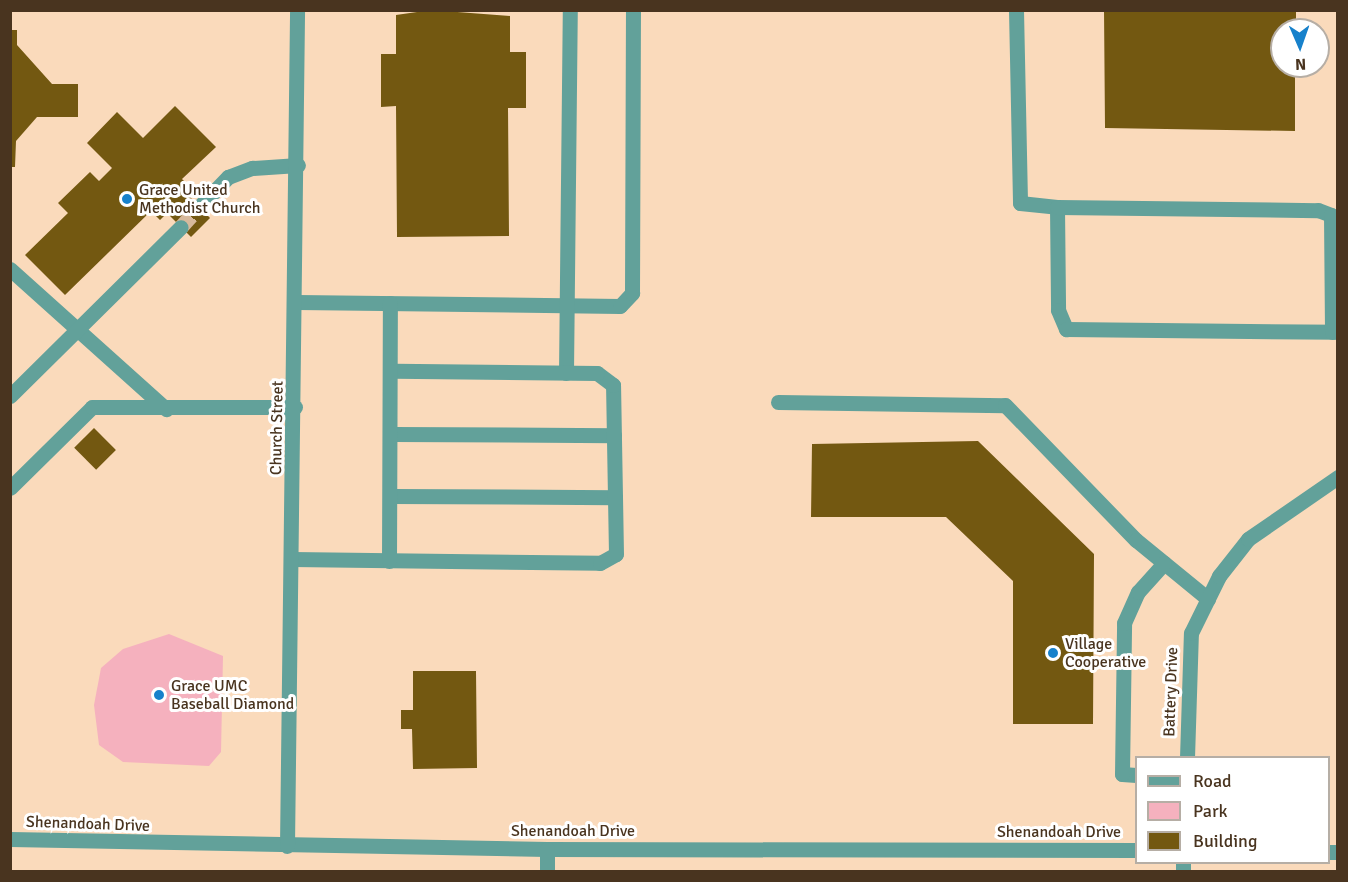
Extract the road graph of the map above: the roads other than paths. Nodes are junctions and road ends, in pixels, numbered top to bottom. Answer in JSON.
{"nodes":[{"id":1,"x":297,"y":10,"type":"edge"},
{"id":2,"x":570,"y":10,"type":"edge"},
{"id":3,"x":633,"y":10,"type":"edge"},
{"id":4,"x":1016,"y":10,"type":"edge"},
{"id":5,"x":298,"y":165,"type":"junction"},
{"id":6,"x":199,"y":207,"type":"tunnel mouth"},
{"id":7,"x":1057,"y":207,"type":"junction"},
{"id":8,"x":181,"y":227,"type":"tunnel mouth"},
{"id":9,"x":10,"y":269,"type":"edge"},
{"id":10,"x":297,"y":302,"type":"junction"},
{"id":11,"x":390,"y":303,"type":"junction"},
{"id":12,"x":569,"y":305,"type":"junction"},
{"id":13,"x":76,"y":330,"type":"junction"},
{"id":14,"x":1335,"y":332,"type":"edge"},
{"id":15,"x":394,"y":371,"type":"junction"},
{"id":16,"x":566,"y":373,"type":"junction"},
{"id":17,"x":10,"y":396,"type":"edge"},
{"id":18,"x":778,"y":402,"type":"dead end"},
{"id":19,"x":295,"y":407,"type":"junction"},
{"id":20,"x":166,"y":409,"type":"junction"},
{"id":21,"x":393,"y":434,"type":"junction"},
{"id":22,"x":614,"y":435,"type":"junction"},
{"id":23,"x":1338,"y":477,"type":"edge"},
{"id":24,"x":10,"y":488,"type":"edge"},
{"id":25,"x":391,"y":496,"type":"junction"},
{"id":26,"x":615,"y":497,"type":"junction"},
{"id":27,"x":292,"y":559,"type":"junction"},
{"id":28,"x":390,"y":561,"type":"junction"},
{"id":29,"x":1164,"y":562,"type":"junction"},
{"id":30,"x":1208,"y":599,"type":"junction"},
{"id":31,"x":1187,"y":756,"type":"edge"},
{"id":32,"x":1135,"y":775,"type":"edge"},
{"id":33,"x":10,"y":839,"type":"edge"},
{"id":34,"x":287,"y":846,"type":"junction"},
{"id":35,"x":547,"y":849,"type":"junction"},
{"id":36,"x":1135,"y":850,"type":"edge"},
{"id":37,"x":547,"y":872,"type":"edge"}],
"edges":[{"from":1,"to":5,"type":"street","name":"Church Street"},
{"from":2,"to":12,"type":"street"},
{"from":3,"to":12,"type":"street"},
{"from":4,"to":7,"type":"street"},
{"from":5,"to":6,"type":"street"},
{"from":5,"to":10,"type":"street","name":"Church Street"},
{"from":7,"to":14,"type":"street"},
{"from":7,"to":14,"type":"street"},
{"from":8,"to":13,"type":"street"},
{"from":9,"to":13,"type":"street"},
{"from":10,"to":11,"type":"street"},
{"from":10,"to":19,"type":"street","name":"Church Street"},
{"from":11,"to":12,"type":"street"},
{"from":11,"to":15,"type":"street"},
{"from":12,"to":16,"type":"street"},
{"from":13,"to":17,"type":"street"},
{"from":13,"to":20,"type":"street"},
{"from":15,"to":16,"type":"street"},
{"from":15,"to":21,"type":"street"},
{"from":16,"to":22,"type":"street"},
{"from":18,"to":29,"type":"street"},
{"from":19,"to":20,"type":"street"},
{"from":19,"to":27,"type":"street","name":"Church Street"},
{"from":20,"to":24,"type":"street"},
{"from":21,"to":22,"type":"street"},
{"from":21,"to":25,"type":"street"},
{"from":22,"to":26,"type":"street"},
{"from":23,"to":30,"type":"street","name":"Battery Drive"},
{"from":25,"to":26,"type":"street"},
{"from":25,"to":28,"type":"street"},
{"from":26,"to":28,"type":"street"},
{"from":27,"to":28,"type":"street"},
{"from":27,"to":34,"type":"street","name":"Church Street"},
{"from":29,"to":30,"type":"street"},
{"from":29,"to":32,"type":"street"},
{"from":30,"to":31,"type":"street","name":"Battery Drive"},
{"from":33,"to":34,"type":"street","name":"Shenandoah Drive"},
{"from":34,"to":35,"type":"street","name":"Shenandoah Drive"},
{"from":35,"to":36,"type":"street","name":"Shenandoah Drive"},
{"from":35,"to":37,"type":"street"}]}
